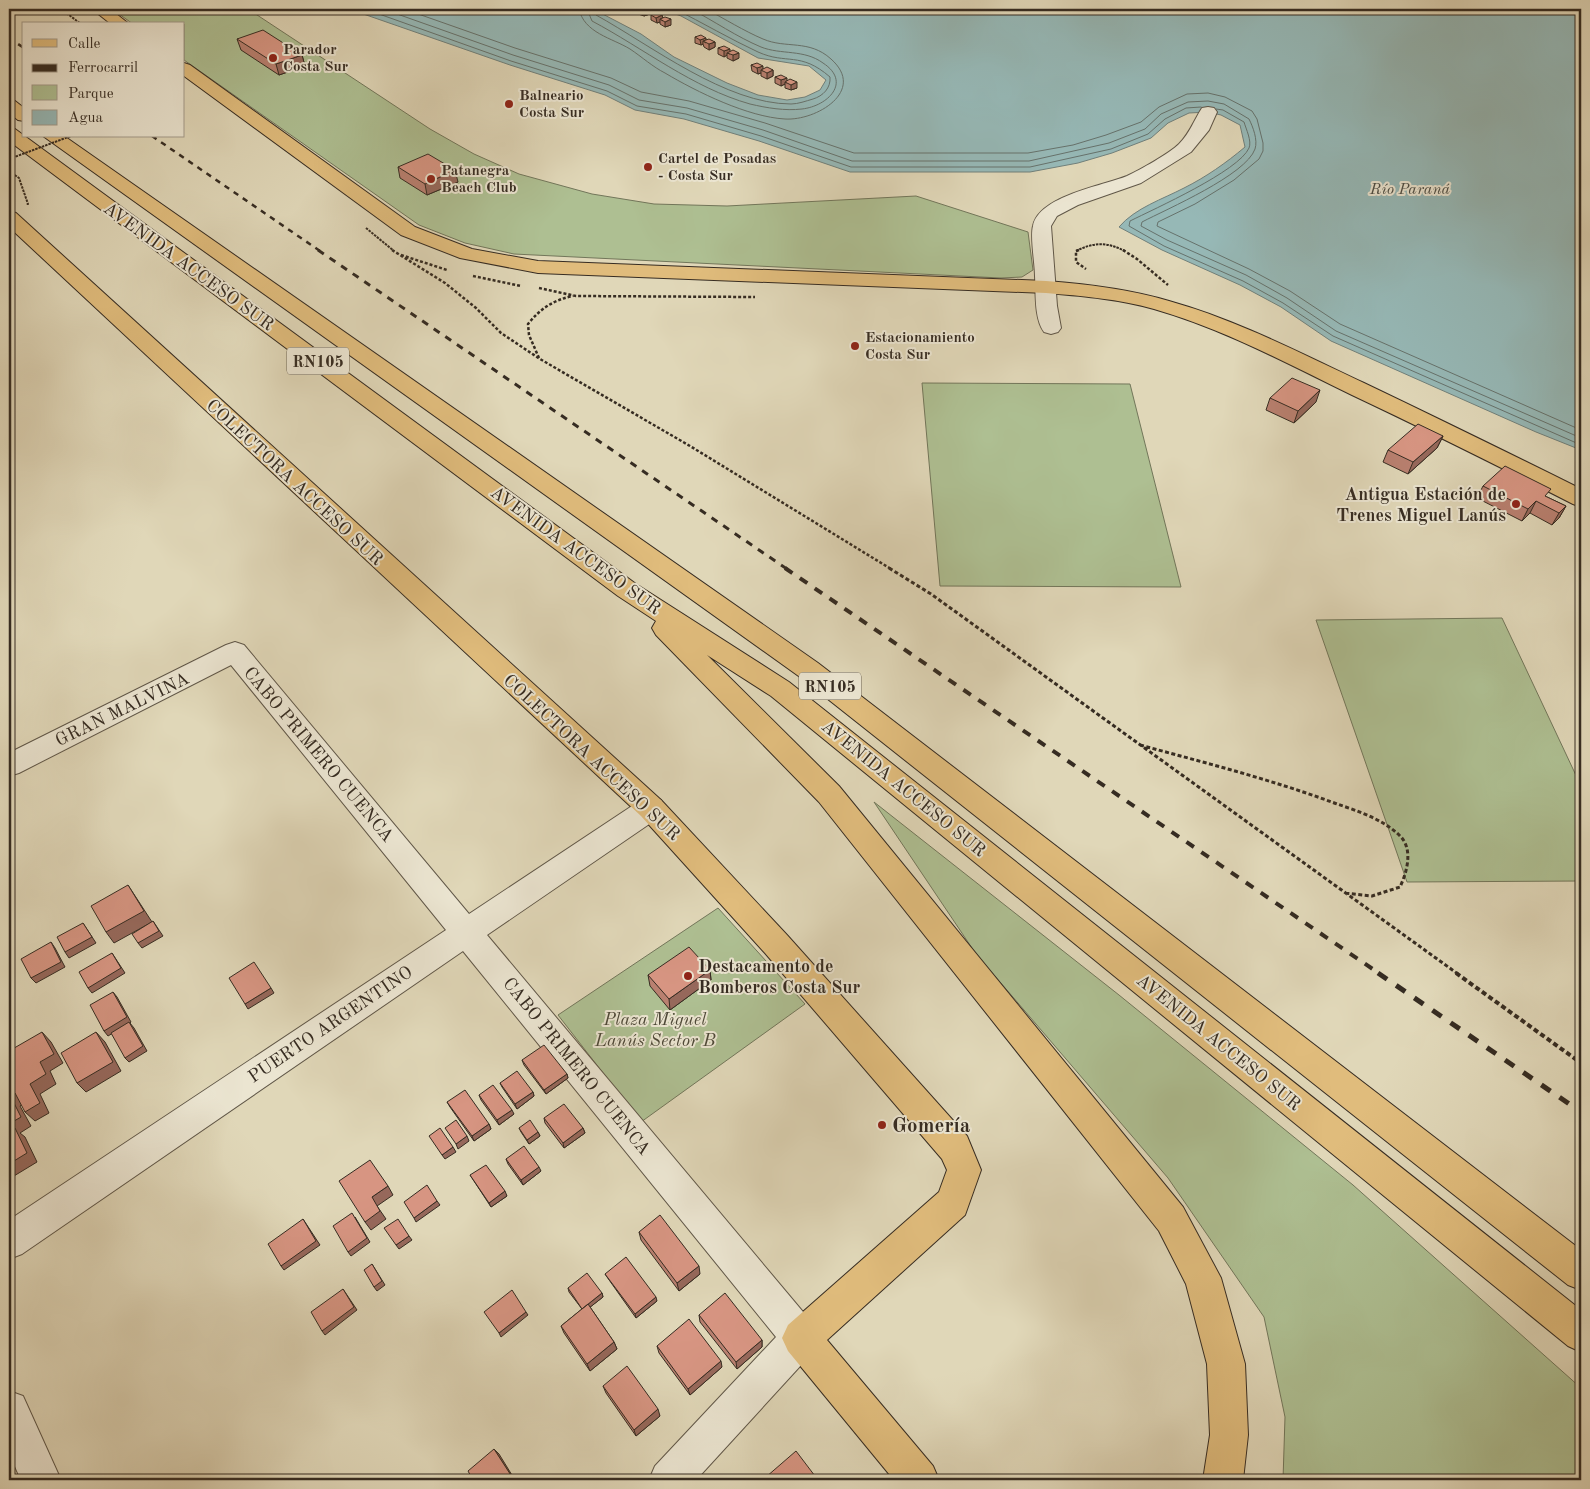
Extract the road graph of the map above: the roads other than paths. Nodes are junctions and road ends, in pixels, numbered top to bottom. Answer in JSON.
{"nodes":[{"id":1,"x":100,"y":9,"type":"edge"},
{"id":2,"x":118,"y":22,"type":"edge"},
{"id":3,"x":185,"y":69,"type":"edge"},
{"id":4,"x":9,"y":106,"type":"edge"},
{"id":5,"x":1208,"y":112,"type":"dead end"},
{"id":6,"x":22,"y":115,"type":"edge"},
{"id":7,"x":9,"y":133,"type":"edge"},
{"id":8,"x":55,"y":138,"type":"edge"},
{"id":9,"x":14,"y":212,"type":"edge"},
{"id":10,"x":1046,"y":287,"type":"junction"},
{"id":11,"x":1051,"y":328,"type":"dead end"},
{"id":12,"x":1581,"y":499,"type":"edge"},
{"id":13,"x":627,"y":590,"type":"junction"},
{"id":14,"x":235,"y":652,"type":"joint"},
{"id":15,"x":9,"y":765,"type":"edge"},
{"id":16,"x":651,"y":808,"type":"junction"},
{"id":17,"x":466,"y":932,"type":"junction"},
{"id":18,"x":9,"y":1241,"type":"edge"},
{"id":19,"x":1581,"y":1272,"type":"edge"},
{"id":20,"x":1581,"y":1333,"type":"edge"},
{"id":21,"x":801,"y":1338,"type":"junction"},
{"id":22,"x":9,"y":1410,"type":"edge"},
{"id":23,"x":41,"y":1480,"type":"edge"},
{"id":24,"x":669,"y":1480,"type":"edge"},
{"id":25,"x":919,"y":1480,"type":"edge"},
{"id":26,"x":1223,"y":1480,"type":"edge"}],
"edges":[{"from":1,"to":2,"type":"main road"},
{"from":3,"to":10,"type":"main road"},
{"from":4,"to":6,"type":"main road"},
{"from":5,"to":10,"type":"street"},
{"from":7,"to":13,"type":"main road","name":"AVENIDA ACCESO SUR","number":"RN105"},
{"from":8,"to":19,"type":"main road","name":"AVENIDA ACCESO SUR","number":"RN105"},
{"from":9,"to":16,"type":"main road","name":"COLECTORA ACCESO SUR"},
{"from":10,"to":11,"type":"street"},
{"from":10,"to":12,"type":"main road"},
{"from":13,"to":20,"type":"main road","name":"AVENIDA ACCESO SUR","number":"RN105"},
{"from":13,"to":26,"type":"main road"},
{"from":14,"to":15,"type":"street","name":"GRAN MALVINA"},
{"from":14,"to":17,"type":"street","name":"CABO PRIMERO CUENCA"},
{"from":16,"to":17,"type":"street","name":"PUERTO ARGENTINO"},
{"from":16,"to":21,"type":"main road","name":"COLECTORA ACCESO SUR"},
{"from":17,"to":18,"type":"street","name":"PUERTO ARGENTINO"},
{"from":17,"to":21,"type":"street","name":"CABO PRIMERO CUENCA"},
{"from":21,"to":24,"type":"street"},
{"from":21,"to":25,"type":"main road","name":"CABO PRIMERO CUENCA"},
{"from":22,"to":23,"type":"street"}]}
